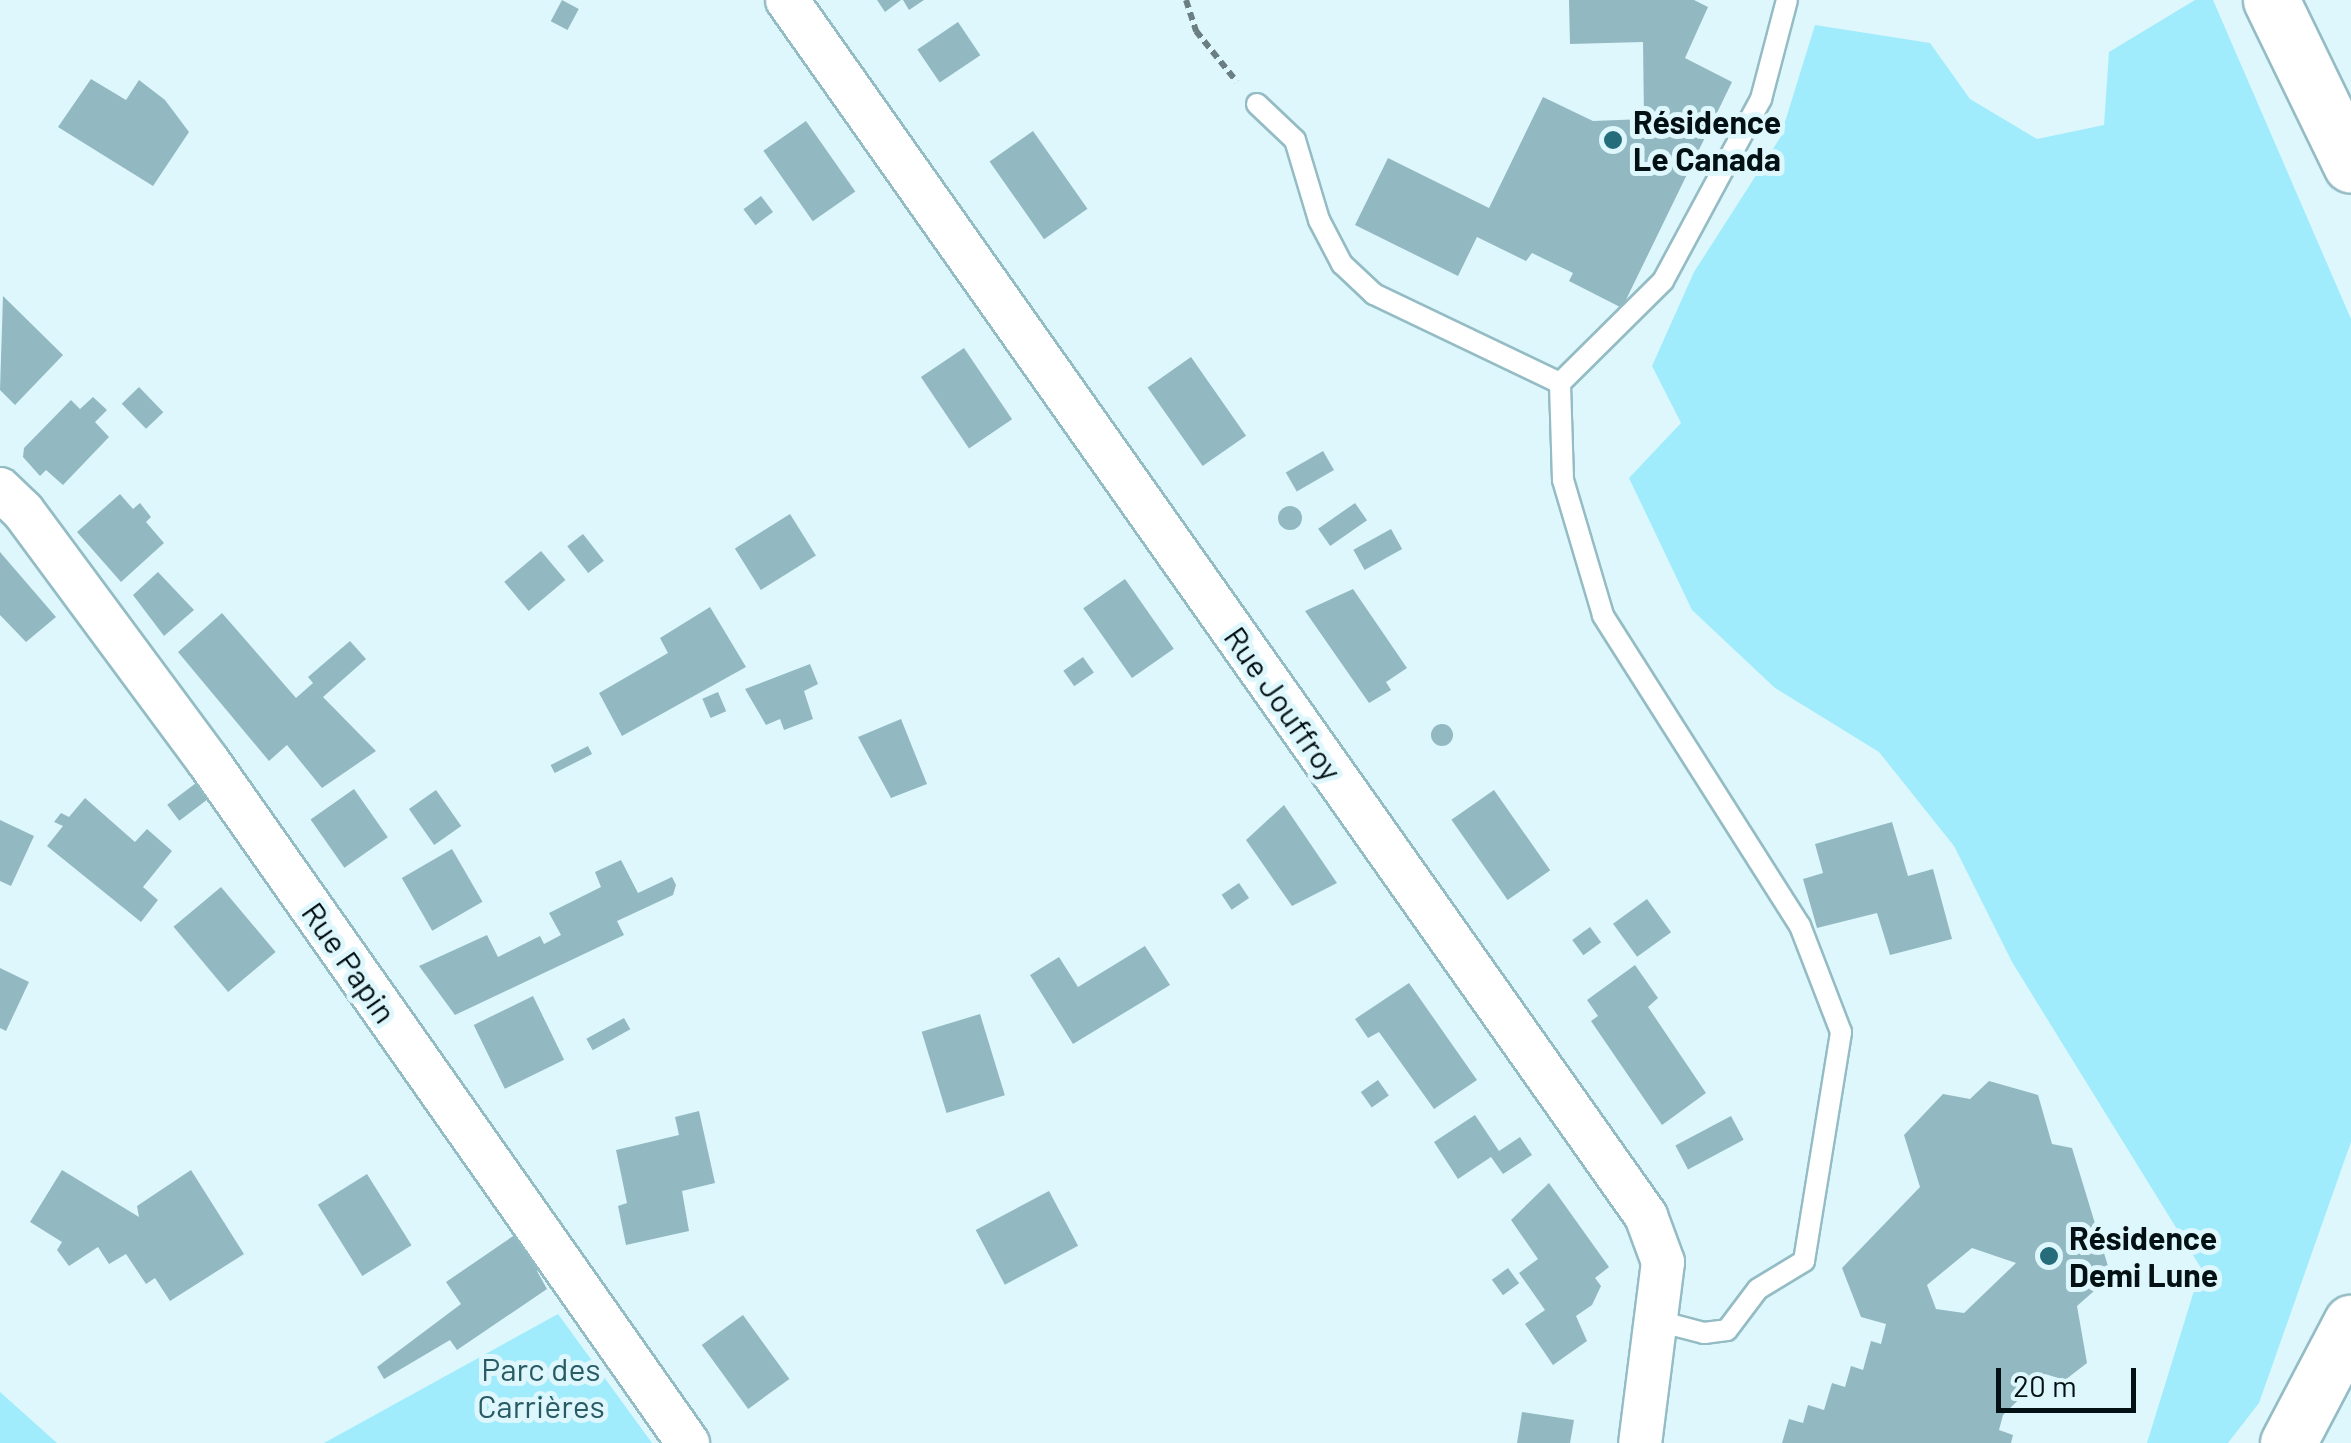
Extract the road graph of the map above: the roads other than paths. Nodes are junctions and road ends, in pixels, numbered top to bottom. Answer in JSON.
{"nodes":[{"id":1,"x":788,"y":0,"type":"edge"},
{"id":2,"x":1787,"y":0,"type":"edge"},
{"id":3,"x":2271,"y":0,"type":"edge"},
{"id":4,"x":2280,"y":0,"type":"edge"},
{"id":5,"x":1257,"y":104,"type":"road end"},
{"id":6,"x":2351,"y":107,"type":"edge"},
{"id":7,"x":2351,"y":164,"type":"edge"},
{"id":8,"x":1560,"y":383,"type":"junction"},
{"id":9,"x":0,"y":489,"type":"edge"},
{"id":10,"x":1658,"y":1321,"type":"junction"},
{"id":11,"x":2351,"y":1323,"type":"edge"},
{"id":12,"x":688,"y":1443,"type":"edge"},
{"id":13,"x":1640,"y":1443,"type":"edge"},
{"id":14,"x":2288,"y":1443,"type":"edge"}],
"edges":[{"from":1,"to":10,"type":"street","name":"Rue Jouffroy"},
{"from":2,"to":8,"type":"lane"},
{"from":3,"to":7,"type":"main road"},
{"from":4,"to":6,"type":"street"},
{"from":5,"to":8,"type":"lane"},
{"from":8,"to":10,"type":"lane"},
{"from":9,"to":12,"type":"street","name":"Rue Papin"},
{"from":10,"to":13,"type":"street","name":"Rue Jouffroy"},
{"from":11,"to":14,"type":"main road"}]}
